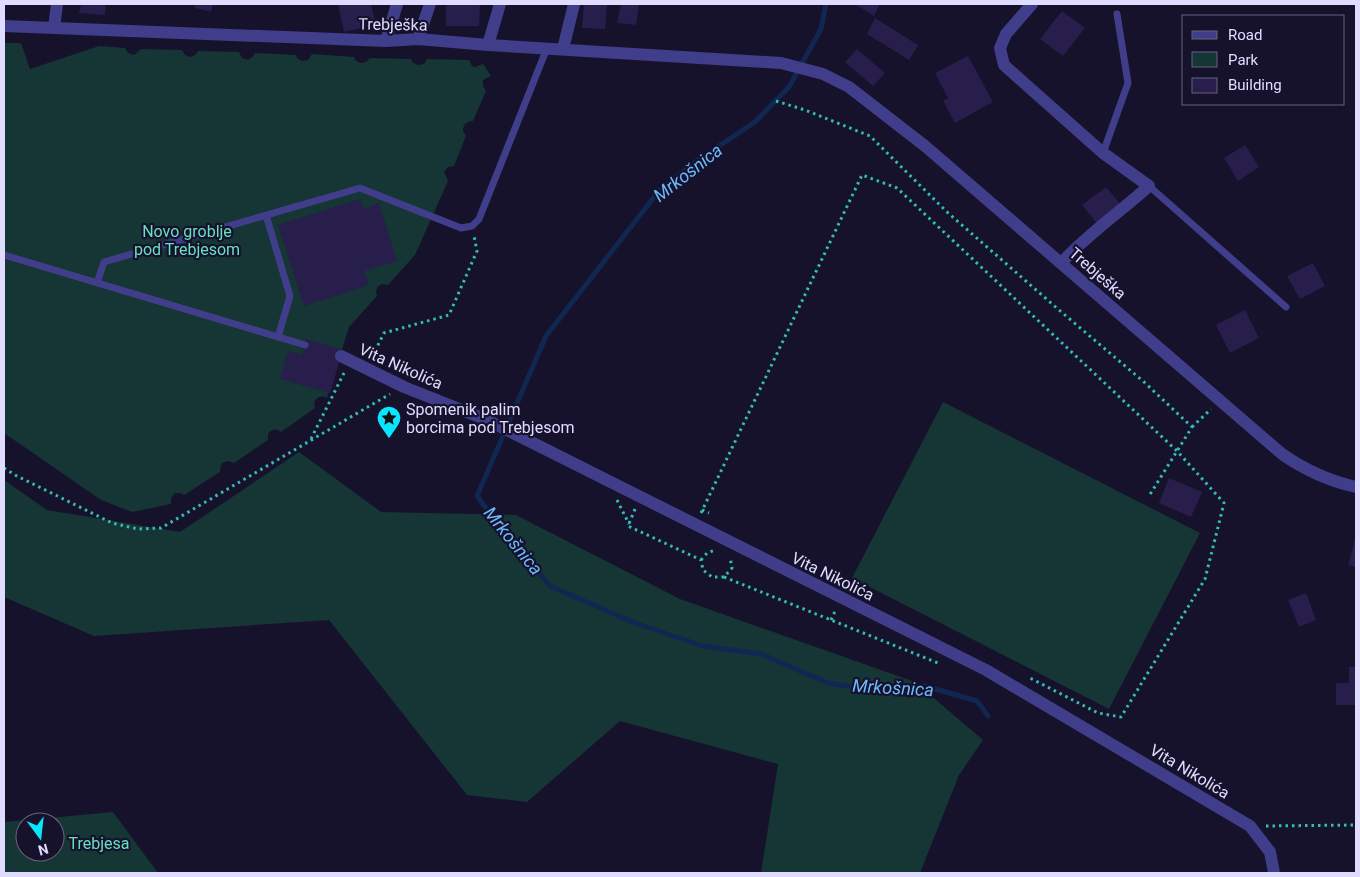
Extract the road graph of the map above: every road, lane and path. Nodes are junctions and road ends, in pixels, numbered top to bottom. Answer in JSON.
{"nodes":[{"id":1,"x":57,"y":4,"type":"edge"},
{"id":2,"x":397,"y":4,"type":"edge"},
{"id":3,"x":430,"y":4,"type":"edge"},
{"id":4,"x":500,"y":4,"type":"edge"},
{"id":5,"x":574,"y":4,"type":"edge"},
{"id":6,"x":1032,"y":4,"type":"edge"},
{"id":7,"x":1118,"y":14,"type":"dead end"},
{"id":8,"x":4,"y":26,"type":"edge"},
{"id":9,"x":54,"y":28,"type":"junction"},
{"id":10,"x":418,"y":39,"type":"junction"},
{"id":11,"x":386,"y":41,"type":"junction"},
{"id":12,"x":488,"y":45,"type":"junction"},
{"id":13,"x":547,"y":48,"type":"junction"},
{"id":14,"x":563,"y":49,"type":"junction"},
{"id":15,"x":776,"y":101,"type":"dead end"},
{"id":16,"x":1103,"y":152,"type":"junction"},
{"id":17,"x":1149,"y":186,"type":"junction"},
{"id":18,"x":266,"y":215,"type":"junction"},
{"id":19,"x":472,"y":226,"type":"junction"},
{"id":20,"x":4,"y":255,"type":"edge"},
{"id":21,"x":1062,"y":262,"type":"junction"},
{"id":22,"x":97,"y":283,"type":"junction"},
{"id":23,"x":1286,"y":307,"type":"dead end"},
{"id":24,"x":278,"y":337,"type":"junction"},
{"id":25,"x":305,"y":345,"type":"dead end"},
{"id":26,"x":346,"y":358,"type":"joint"},
{"id":27,"x":367,"y":367,"type":"junction"},
{"id":28,"x":404,"y":387,"type":"junction"},
{"id":29,"x":1220,"y":400,"type":"junction"},
{"id":30,"x":1192,"y":427,"type":"junction"},
{"id":31,"x":311,"y":440,"type":"junction"},
{"id":32,"x":1177,"y":450,"type":"junction"},
{"id":33,"x":4,"y":468,"type":"edge"},
{"id":34,"x":1356,"y":488,"type":"edge"},
{"id":35,"x":1149,"y":496,"type":"dead end"},
{"id":36,"x":640,"y":497,"type":"junction"},
{"id":37,"x":702,"y":510,"type":"junction"},
{"id":38,"x":711,"y":515,"type":"dead end"},
{"id":39,"x":695,"y":525,"type":"junction"},
{"id":40,"x":716,"y":549,"type":"dead end"},
{"id":41,"x":730,"y":551,"type":"junction"},
{"id":42,"x":701,"y":560,"type":"junction"},
{"id":43,"x":724,"y":577,"type":"junction"},
{"id":44,"x":944,"y":666,"type":"dead end"},
{"id":45,"x":1028,"y":677,"type":"dead end"},
{"id":46,"x":1356,"y":825,"type":"edge"},
{"id":47,"x":1250,"y":826,"type":"junction"},
{"id":48,"x":1274,"y":873,"type":"edge"}],
"edges":[{"from":1,"to":9,"type":"street"},
{"from":2,"to":11,"type":"street"},
{"from":3,"to":10,"type":"street"},
{"from":4,"to":12,"type":"street"},
{"from":5,"to":14,"type":"street"},
{"from":6,"to":16,"type":"street"},
{"from":7,"to":16,"type":"lane"},
{"from":8,"to":9,"type":"street","name":"Trebješka"},
{"from":9,"to":11,"type":"street","name":"Trebješka"},
{"from":10,"to":11,"type":"street","name":"Trebješka"},
{"from":10,"to":12,"type":"street","name":"Trebješka"},
{"from":12,"to":13,"type":"street","name":"Trebješka"},
{"from":13,"to":14,"type":"street","name":"Trebješka"},
{"from":13,"to":19,"type":"lane"},
{"from":14,"to":21,"type":"street","name":"Trebješka"},
{"from":15,"to":30,"type":"path"},
{"from":16,"to":17,"type":"street"},
{"from":17,"to":21,"type":"street"},
{"from":17,"to":23,"type":"lane"},
{"from":18,"to":19,"type":"lane"},
{"from":18,"to":22,"type":"lane"},
{"from":18,"to":24,"type":"lane"},
{"from":19,"to":27,"type":"path"},
{"from":20,"to":22,"type":"lane"},
{"from":21,"to":29,"type":"street","name":"Trebješka"},
{"from":22,"to":24,"type":"lane"},
{"from":24,"to":25,"type":"lane"},
{"from":26,"to":27,"type":"street","name":"Vita Nikolića"},
{"from":26,"to":31,"type":"path"},
{"from":27,"to":28,"type":"street","name":"Vita Nikolića"},
{"from":28,"to":31,"type":"path"},
{"from":28,"to":36,"type":"street","name":"Vita Nikolića"},
{"from":29,"to":30,"type":"path"},
{"from":29,"to":34,"type":"street","name":"Trebješka"},
{"from":30,"to":32,"type":"path"},
{"from":31,"to":33,"type":"path"},
{"from":32,"to":35,"type":"path"},
{"from":32,"to":37,"type":"path"},
{"from":32,"to":45,"type":"path"},
{"from":36,"to":39,"type":"street","name":"Vita Nikolića"},
{"from":36,"to":42,"type":"path"},
{"from":37,"to":38,"type":"path"},
{"from":37,"to":39,"type":"path"},
{"from":39,"to":41,"type":"street","name":"Vita Nikolića"},
{"from":40,"to":42,"type":"path"},
{"from":41,"to":43,"type":"path"},
{"from":41,"to":47,"type":"street","name":"Vita Nikolića"},
{"from":42,"to":43,"type":"path"},
{"from":43,"to":44,"type":"path"},
{"from":46,"to":47,"type":"path"},
{"from":47,"to":48,"type":"street","name":"Vita Nikolića"}]}
